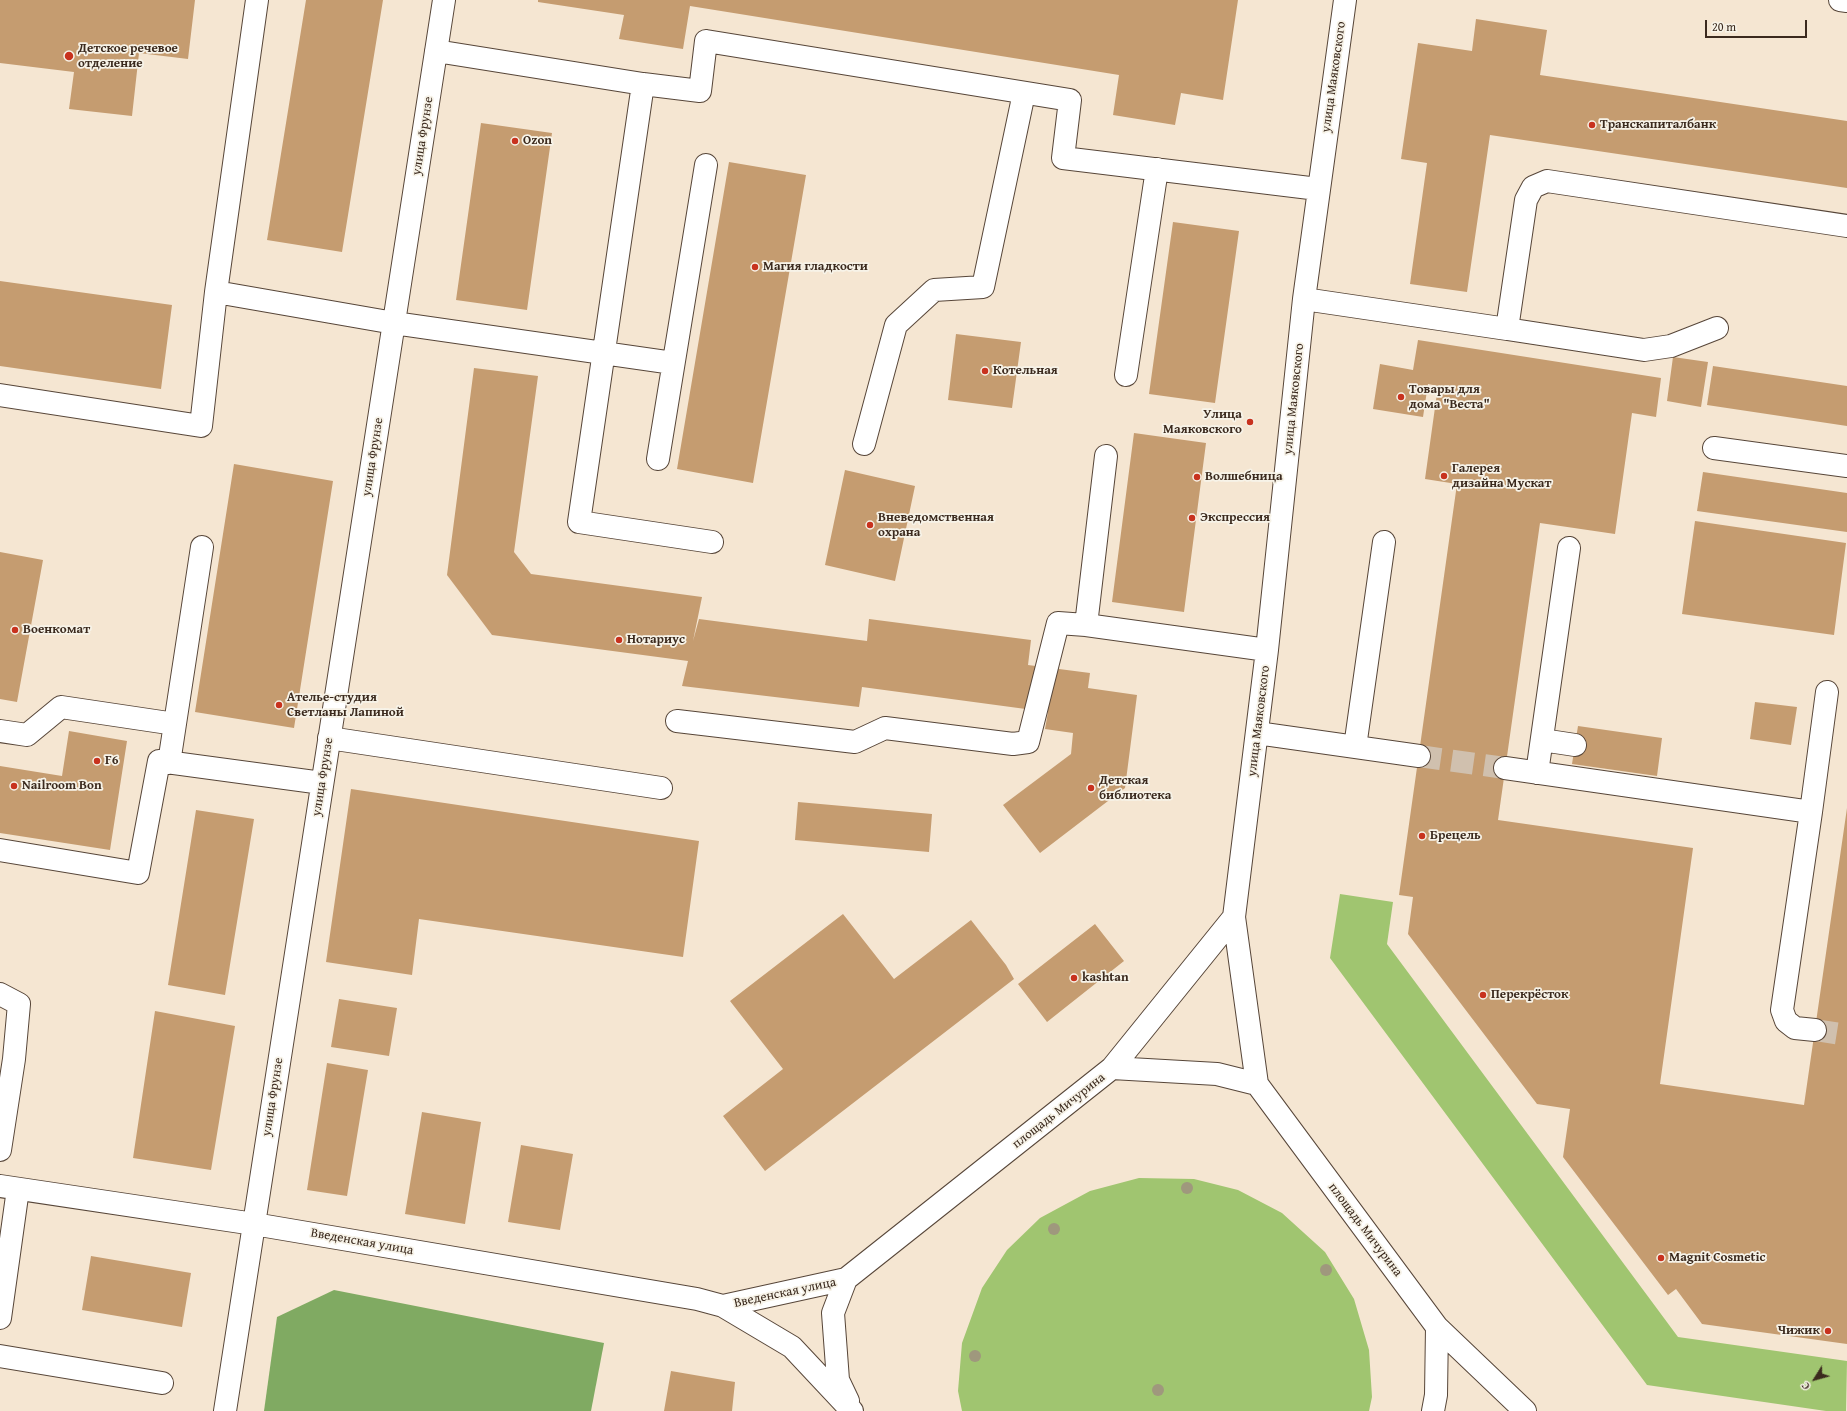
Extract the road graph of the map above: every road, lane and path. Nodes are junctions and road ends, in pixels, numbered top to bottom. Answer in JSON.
{"nodes":[{"id":1,"x":256,"y":0,"type":"edge"},
{"id":2,"x":444,"y":0,"type":"edge"},
{"id":3,"x":1345,"y":0,"type":"edge"},
{"id":4,"x":1840,"y":0,"type":"edge"},
{"id":5,"x":1847,"y":1,"type":"edge"},
{"id":6,"x":436,"y":51,"type":"junction"},
{"id":7,"x":643,"y":84,"type":"junction"},
{"id":8,"x":1024,"y":93,"type":"junction"},
{"id":9,"x":706,"y":165,"type":"dead end"},
{"id":10,"x":1157,"y":169,"type":"junction"},
{"id":11,"x":1318,"y":188,"type":"junction"},
{"id":12,"x":1847,"y":226,"type":"edge"},
{"id":13,"x":216,"y":292,"type":"junction"},
{"id":14,"x":1304,"y":299,"type":"junction"},
{"id":15,"x":394,"y":323,"type":"junction"},
{"id":16,"x":1717,"y":328,"type":"dead end"},
{"id":17,"x":1507,"y":329,"type":"junction"},
{"id":18,"x":604,"y":354,"type":"junction"},
{"id":19,"x":673,"y":363,"type":"junction"},
{"id":20,"x":1126,"y":375,"type":"dead end"},
{"id":21,"x":0,"y":396,"type":"edge"},
{"id":22,"x":864,"y":444,"type":"dead end"},
{"id":23,"x":1714,"y":448,"type":"dead end"},
{"id":24,"x":1106,"y":456,"type":"dead end"},
{"id":25,"x":658,"y":459,"type":"dead end"},
{"id":26,"x":1847,"y":466,"type":"edge"},
{"id":27,"x":712,"y":542,"type":"dead end"},
{"id":28,"x":1384,"y":542,"type":"dead end"},
{"id":29,"x":202,"y":547,"type":"dead end"},
{"id":30,"x":1569,"y":548,"type":"dead end"},
{"id":31,"x":1086,"y":625,"type":"junction"},
{"id":32,"x":1267,"y":650,"type":"junction"},
{"id":33,"x":1827,"y":692,"type":"dead end"},
{"id":34,"x":676,"y":722,"type":"dead end"},
{"id":35,"x":175,"y":724,"type":"junction"},
{"id":36,"x":0,"y":731,"type":"edge"},
{"id":37,"x":1257,"y":733,"type":"junction"},
{"id":38,"x":329,"y":738,"type":"junction"},
{"id":39,"x":1542,"y":740,"type":"junction"},
{"id":40,"x":1575,"y":745,"type":"dead end"},
{"id":41,"x":1355,"y":746,"type":"junction"},
{"id":42,"x":1418,"y":756,"type":"tunnel mouth"},
{"id":43,"x":169,"y":763,"type":"junction"},
{"id":44,"x":1505,"y":768,"type":"tunnel mouth"},
{"id":45,"x":1537,"y":773,"type":"junction"},
{"id":46,"x":322,"y":782,"type":"junction"},
{"id":47,"x":661,"y":788,"type":"dead end"},
{"id":48,"x":1811,"y":812,"type":"junction"},
{"id":49,"x":0,"y":850,"type":"edge"},
{"id":50,"x":1234,"y":917,"type":"junction"},
{"id":51,"x":0,"y":994,"type":"edge"},
{"id":52,"x":1815,"y":1030,"type":"tunnel mouth"},
{"id":53,"x":1112,"y":1068,"type":"junction"},
{"id":54,"x":1256,"y":1084,"type":"junction"},
{"id":55,"x":0,"y":1150,"type":"edge"},
{"id":56,"x":9,"y":1187,"type":"edge"},
{"id":57,"x":254,"y":1224,"type":"junction"},
{"id":58,"x":846,"y":1279,"type":"junction"},
{"id":59,"x":723,"y":1306,"type":"junction"},
{"id":60,"x":0,"y":1318,"type":"edge"},
{"id":61,"x":1438,"y":1327,"type":"junction"},
{"id":62,"x":0,"y":1356,"type":"edge"},
{"id":63,"x":162,"y":1383,"type":"dead end"},
{"id":64,"x":225,"y":1411,"type":"edge"},
{"id":65,"x":852,"y":1411,"type":"edge"},
{"id":66,"x":1433,"y":1411,"type":"edge"},
{"id":67,"x":1525,"y":1411,"type":"edge"}],
"edges":[{"from":1,"to":13,"type":"street"},
{"from":2,"to":6,"type":"street","name":"улица Фрунзе"},
{"from":3,"to":11,"type":"street","name":"улица Маяковского"},
{"from":4,"to":5,"type":"street"},
{"from":6,"to":7,"type":"street"},
{"from":6,"to":15,"type":"street","name":"улица Фрунзе"},
{"from":7,"to":8,"type":"street"},
{"from":7,"to":18,"type":"street"},
{"from":8,"to":10,"type":"street"},
{"from":8,"to":22,"type":"street"},
{"from":9,"to":19,"type":"street"},
{"from":10,"to":11,"type":"street"},
{"from":10,"to":20,"type":"street"},
{"from":11,"to":14,"type":"street","name":"улица Маяковского"},
{"from":12,"to":17,"type":"street"},
{"from":13,"to":15,"type":"street"},
{"from":13,"to":21,"type":"street"},
{"from":14,"to":17,"type":"street"},
{"from":14,"to":32,"type":"street","name":"улица Маяковского"},
{"from":15,"to":18,"type":"street"},
{"from":15,"to":38,"type":"street","name":"улица Фрунзе"},
{"from":16,"to":17,"type":"street"},
{"from":18,"to":19,"type":"street"},
{"from":18,"to":27,"type":"street"},
{"from":19,"to":25,"type":"street"},
{"from":23,"to":26,"type":"street"},
{"from":24,"to":31,"type":"street"},
{"from":28,"to":41,"type":"street"},
{"from":29,"to":35,"type":"street"},
{"from":30,"to":39,"type":"street"},
{"from":31,"to":32,"type":"street"},
{"from":31,"to":34,"type":"street"},
{"from":32,"to":37,"type":"street","name":"улица Маяковского"},
{"from":33,"to":48,"type":"street"},
{"from":35,"to":36,"type":"street"},
{"from":35,"to":43,"type":"street"},
{"from":37,"to":41,"type":"street"},
{"from":37,"to":50,"type":"street","name":"улица Маяковского"},
{"from":38,"to":46,"type":"street","name":"улица Фрунзе"},
{"from":38,"to":47,"type":"street"},
{"from":39,"to":40,"type":"street"},
{"from":39,"to":45,"type":"street"},
{"from":41,"to":42,"type":"street"},
{"from":43,"to":46,"type":"street"},
{"from":43,"to":49,"type":"street"},
{"from":44,"to":45,"type":"street"},
{"from":45,"to":48,"type":"street"},
{"from":46,"to":57,"type":"street","name":"улица Фрунзе"},
{"from":48,"to":52,"type":"street"},
{"from":50,"to":53,"type":"street"},
{"from":50,"to":54,"type":"street","name":"улица Маяковского"},
{"from":51,"to":55,"type":"street"},
{"from":53,"to":54,"type":"street","name":"площадь Мичурина"},
{"from":53,"to":58,"type":"street","name":"площадь Мичурина"},
{"from":54,"to":61,"type":"street","name":"площадь Мичурина"},
{"from":56,"to":57,"type":"street","name":"Введенская улица"},
{"from":56,"to":60,"type":"street"},
{"from":57,"to":59,"type":"street","name":"Введенская улица"},
{"from":57,"to":64,"type":"street","name":"улица Фрунзе"},
{"from":58,"to":59,"type":"street","name":"Введенская улица"},
{"from":58,"to":65,"type":"street"},
{"from":59,"to":65,"type":"street","name":"Введенская улица"},
{"from":61,"to":66,"type":"street"},
{"from":61,"to":67,"type":"street"},
{"from":62,"to":63,"type":"street"}]}
